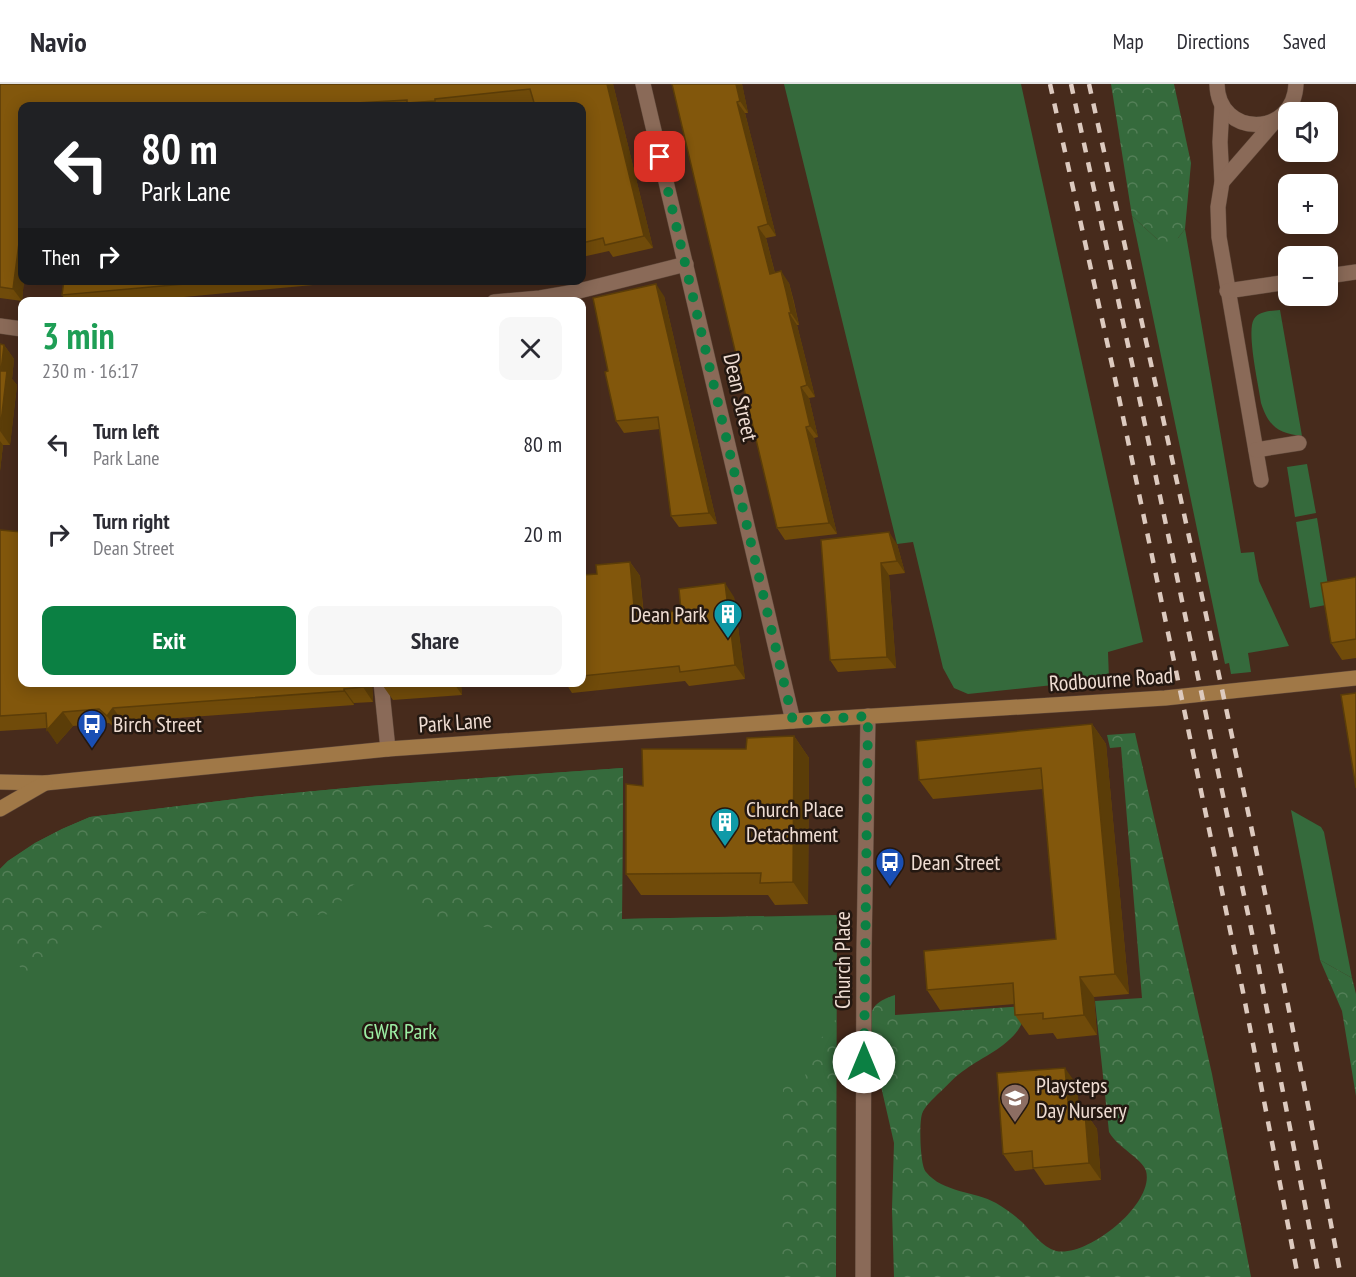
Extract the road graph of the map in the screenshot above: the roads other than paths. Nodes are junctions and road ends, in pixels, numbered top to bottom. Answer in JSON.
{"nodes":[{"id":1,"x":643,"y":84,"type":"edge"},
{"id":2,"x":1217,"y":84,"type":"edge"},
{"id":3,"x":1296,"y":84,"type":"edge"},
{"id":4,"x":1222,"y":106,"type":"junction"},
{"id":5,"x":1277,"y":120,"type":"junction"},
{"id":6,"x":1222,"y":182,"type":"junction"},
{"id":7,"x":686,"y":264,"type":"junction"},
{"id":8,"x":1356,"y":272,"type":"edge"},
{"id":9,"x":1338,"y":275,"type":"edge"},
{"id":10,"x":1278,"y":283,"type":"edge"},
{"id":11,"x":1227,"y":291,"type":"junction"},
{"id":12,"x":546,"y":297,"type":"edge"},
{"id":13,"x":0,"y":327,"type":"edge"},
{"id":14,"x":18,"y":329,"type":"edge"},
{"id":15,"x":1299,"y":443,"type":"dead end"},
{"id":16,"x":1256,"y":450,"type":"junction"},
{"id":17,"x":1261,"y":480,"type":"dead end"},
{"id":18,"x":1356,"y":678,"type":"edge"},
{"id":19,"x":382,"y":687,"type":"edge"},
{"id":20,"x":868,"y":716,"type":"junction"},
{"id":21,"x":793,"y":721,"type":"junction"},
{"id":22,"x":388,"y":749,"type":"junction"},
{"id":23,"x":0,"y":782,"type":"edge"},
{"id":24,"x":45,"y":783,"type":"junction"},
{"id":25,"x":0,"y":809,"type":"edge"},
{"id":26,"x":863,"y":1277,"type":"edge"}],
"edges":[{"from":1,"to":7,"type":"street","name":"Dean Street"},
{"from":2,"to":4,"type":"street"},
{"from":3,"to":5,"type":"street"},
{"from":4,"to":5,"type":"street"},
{"from":4,"to":6,"type":"street"},
{"from":5,"to":6,"type":"street"},
{"from":6,"to":11,"type":"street"},
{"from":7,"to":12,"type":"street"},
{"from":7,"to":21,"type":"street","name":"Dean Street"},
{"from":8,"to":9,"type":"street"},
{"from":10,"to":11,"type":"street"},
{"from":11,"to":16,"type":"street"},
{"from":13,"to":14,"type":"street"},
{"from":15,"to":16,"type":"street"},
{"from":16,"to":17,"type":"street"},
{"from":18,"to":20,"type":"main road","name":"Rodbourne Road"},
{"from":19,"to":22,"type":"street"},
{"from":20,"to":21,"type":"main road","name":"Park Lane"},
{"from":20,"to":26,"type":"street","name":"Church Place"},
{"from":21,"to":22,"type":"main road","name":"Park Lane"},
{"from":22,"to":24,"type":"main road","name":"Park Lane"},
{"from":23,"to":24,"type":"main road","name":"Park Lane"},
{"from":24,"to":25,"type":"main road","name":"Park Lane"}]}
